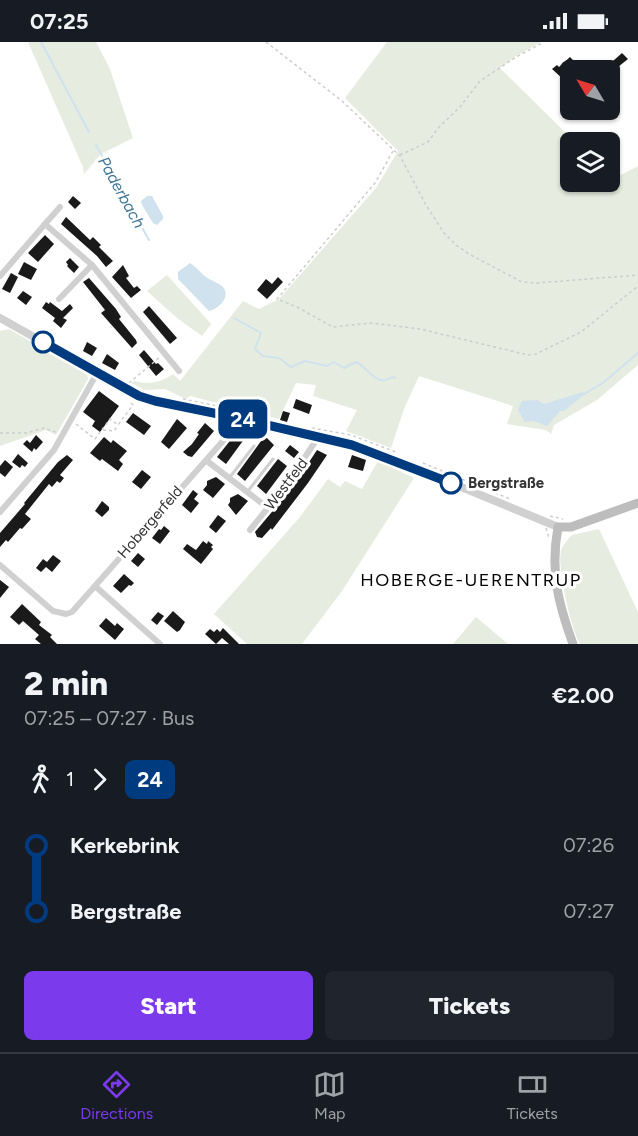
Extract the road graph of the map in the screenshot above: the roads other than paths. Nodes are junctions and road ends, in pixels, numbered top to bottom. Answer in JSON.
{"nodes":[{"id":1,"x":60,"y":207,"type":"dead end"},
{"id":2,"x":45,"y":224,"type":"junction"},
{"id":3,"x":92,"y":265,"type":"junction"},
{"id":4,"x":0,"y":276,"type":"edge"},
{"id":5,"x":59,"y":299,"type":"dead end"},
{"id":6,"x":0,"y":318,"type":"edge"},
{"id":7,"x":179,"y":371,"type":"dead end"},
{"id":8,"x":97,"y":372,"type":"junction"},
{"id":9,"x":230,"y":433,"type":"dead end"},
{"id":10,"x":319,"y":436,"type":"junction"},
{"id":11,"x":254,"y":446,"type":"dead end"},
{"id":12,"x":273,"y":459,"type":"dead end"},
{"id":13,"x":207,"y":461,"type":"junction"},
{"id":14,"x":228,"y":478,"type":"junction"},
{"id":15,"x":247,"y":492,"type":"junction"},
{"id":16,"x":638,"y":503,"type":"edge"},
{"id":17,"x":268,"y":508,"type":"junction"},
{"id":18,"x":0,"y":512,"type":"edge"},
{"id":19,"x":558,"y":527,"type":"junction"},
{"id":20,"x":250,"y":530,"type":"dead end"},
{"id":21,"x":0,"y":565,"type":"edge"},
{"id":22,"x":95,"y":586,"type":"junction"},
{"id":23,"x":160,"y":644,"type":"edge"},
{"id":24,"x":573,"y":644,"type":"edge"}],
"edges":[{"from":1,"to":2,"type":"street"},
{"from":2,"to":3,"type":"street"},
{"from":2,"to":4,"type":"street"},
{"from":3,"to":5,"type":"street"},
{"from":3,"to":7,"type":"street"},
{"from":6,"to":8,"type":"street"},
{"from":8,"to":10,"type":"street"},
{"from":8,"to":18,"type":"street"},
{"from":9,"to":13,"type":"street","name":"Hobergerfeld"},
{"from":10,"to":17,"type":"street","name":"Westfeld"},
{"from":10,"to":19,"type":"street"},
{"from":11,"to":14,"type":"lane"},
{"from":12,"to":15,"type":"lane"},
{"from":13,"to":14,"type":"street"},
{"from":13,"to":22,"type":"street","name":"Hobergerfeld"},
{"from":14,"to":15,"type":"street"},
{"from":15,"to":17,"type":"street"},
{"from":16,"to":19,"type":"main road"},
{"from":17,"to":20,"type":"street","name":"Westfeld"},
{"from":19,"to":24,"type":"main road"},
{"from":21,"to":22,"type":"street","name":"Hobergerfeld"},
{"from":22,"to":23,"type":"street"}]}
